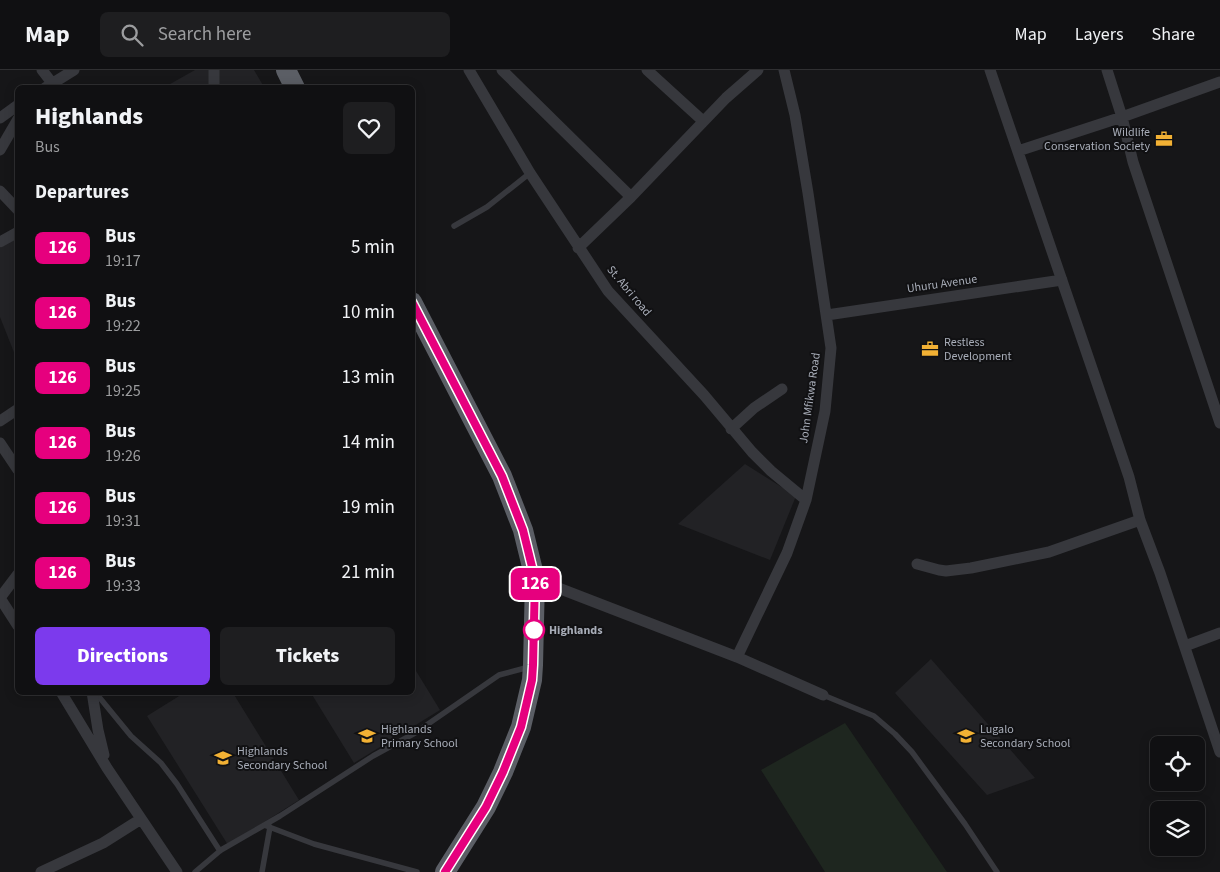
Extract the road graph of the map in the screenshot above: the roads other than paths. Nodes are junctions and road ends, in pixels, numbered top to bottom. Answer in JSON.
{"nodes":[{"id":1,"x":42,"y":70,"type":"edge"},
{"id":2,"x":74,"y":70,"type":"edge"},
{"id":3,"x":214,"y":70,"type":"edge"},
{"id":4,"x":286,"y":70,"type":"edge"},
{"id":5,"x":469,"y":70,"type":"edge"},
{"id":6,"x":502,"y":70,"type":"edge"},
{"id":7,"x":647,"y":70,"type":"edge"},
{"id":8,"x":758,"y":70,"type":"edge"},
{"id":9,"x":784,"y":70,"type":"edge"},
{"id":10,"x":990,"y":70,"type":"edge"},
{"id":11,"x":1107,"y":70,"type":"edge"},
{"id":12,"x":1220,"y":82,"type":"edge"},
{"id":13,"x":48,"y":85,"type":"edge"},
{"id":14,"x":214,"y":85,"type":"edge"},
{"id":15,"x":294,"y":85,"type":"edge"},
{"id":16,"x":15,"y":107,"type":"edge"},
{"id":17,"x":1122,"y":117,"type":"junction"},
{"id":18,"x":0,"y":118,"type":"edge"},
{"id":19,"x":704,"y":121,"type":"junction"},
{"id":20,"x":15,"y":124,"type":"edge"},
{"id":21,"x":0,"y":150,"type":"edge"},
{"id":22,"x":1018,"y":151,"type":"junction"},
{"id":23,"x":530,"y":173,"type":"junction"},
{"id":24,"x":0,"y":190,"type":"edge"},
{"id":25,"x":631,"y":198,"type":"junction"},
{"id":26,"x":15,"y":207,"type":"edge"},
{"id":27,"x":454,"y":226,"type":"dead end"},
{"id":28,"x":15,"y":234,"type":"edge"},
{"id":29,"x":0,"y":242,"type":"edge"},
{"id":30,"x":578,"y":248,"type":"junction"},
{"id":31,"x":1062,"y":280,"type":"junction"},
{"id":32,"x":415,"y":308,"type":"edge"},
{"id":33,"x":826,"y":315,"type":"junction"},
{"id":34,"x":782,"y":389,"type":"dead end"},
{"id":35,"x":15,"y":411,"type":"edge"},
{"id":36,"x":0,"y":421,"type":"edge"},
{"id":37,"x":1220,"y":423,"type":"edge"},
{"id":38,"x":731,"y":429,"type":"junction"},
{"id":39,"x":0,"y":443,"type":"edge"},
{"id":40,"x":15,"y":466,"type":"edge"},
{"id":41,"x":806,"y":500,"type":"junction"},
{"id":42,"x":1140,"y":520,"type":"junction"},
{"id":43,"x":917,"y":564,"type":"dead end"},
{"id":44,"x":15,"y":578,"type":"edge"},
{"id":45,"x":535,"y":579,"type":"junction"},
{"id":46,"x":0,"y":598,"type":"edge"},
{"id":47,"x":15,"y":621,"type":"edge"},
{"id":48,"x":1220,"y":633,"type":"edge"},
{"id":49,"x":1185,"y":646,"type":"junction"},
{"id":50,"x":737,"y":657,"type":"junction"},
{"id":51,"x":533,"y":665,"type":"junction"},
{"id":52,"x":63,"y":695,"type":"edge"},
{"id":53,"x":93,"y":695,"type":"edge"},
{"id":54,"x":96,"y":695,"type":"edge"},
{"id":55,"x":823,"y":695,"type":"joint"},
{"id":56,"x":1220,"y":752,"type":"edge"},
{"id":57,"x":107,"y":768,"type":"junction"},
{"id":58,"x":141,"y":819,"type":"junction"},
{"id":59,"x":267,"y":826,"type":"junction"},
{"id":60,"x":220,"y":851,"type":"junction"},
{"id":61,"x":41,"y":872,"type":"edge"},
{"id":62,"x":177,"y":872,"type":"edge"},
{"id":63,"x":195,"y":872,"type":"edge"},
{"id":64,"x":262,"y":872,"type":"edge"},
{"id":65,"x":417,"y":872,"type":"edge"},
{"id":66,"x":445,"y":872,"type":"edge"},
{"id":67,"x":997,"y":872,"type":"edge"}],
"edges":[{"from":1,"to":13,"type":"street"},
{"from":2,"to":13,"type":"street"},
{"from":3,"to":14,"type":"street"},
{"from":4,"to":15,"type":"highway"},
{"from":5,"to":23,"type":"street","name":"St. Abri road"},
{"from":6,"to":25,"type":"street"},
{"from":7,"to":19,"type":"street"},
{"from":8,"to":19,"type":"street"},
{"from":9,"to":33,"type":"street","name":"John Mfikwa Road"},
{"from":10,"to":22,"type":"street"},
{"from":11,"to":17,"type":"street"},
{"from":12,"to":17,"type":"street"},
{"from":16,"to":18,"type":"street"},
{"from":17,"to":22,"type":"street"},
{"from":17,"to":37,"type":"street"},
{"from":19,"to":25,"type":"street"},
{"from":20,"to":21,"type":"street"},
{"from":22,"to":31,"type":"street"},
{"from":23,"to":27,"type":"lane"},
{"from":23,"to":30,"type":"street","name":"St. Abri road"},
{"from":24,"to":26,"type":"street"},
{"from":25,"to":30,"type":"street"},
{"from":28,"to":29,"type":"street"},
{"from":30,"to":38,"type":"street","name":"St. Abri road"},
{"from":31,"to":33,"type":"street","name":"Uhuru Avenue"},
{"from":31,"to":42,"type":"street"},
{"from":32,"to":45,"type":"highway"},
{"from":33,"to":41,"type":"street","name":"John Mfikwa Road"},
{"from":34,"to":38,"type":"street"},
{"from":35,"to":36,"type":"street"},
{"from":38,"to":41,"type":"street","name":"St. Abri road"},
{"from":39,"to":40,"type":"street"},
{"from":41,"to":50,"type":"street","name":"John Mfikwa Road"},
{"from":42,"to":43,"type":"street"},
{"from":42,"to":49,"type":"street"},
{"from":44,"to":46,"type":"street"},
{"from":45,"to":50,"type":"street"},
{"from":45,"to":51,"type":"highway"},
{"from":46,"to":47,"type":"street"},
{"from":48,"to":49,"type":"street"},
{"from":49,"to":56,"type":"street"},
{"from":50,"to":55,"type":"street"},
{"from":51,"to":59,"type":"lane"},
{"from":51,"to":66,"type":"highway"},
{"from":52,"to":57,"type":"street"},
{"from":53,"to":57,"type":"street"},
{"from":54,"to":60,"type":"lane"},
{"from":55,"to":67,"type":"lane"},
{"from":57,"to":58,"type":"street"},
{"from":58,"to":61,"type":"street"},
{"from":58,"to":62,"type":"street"},
{"from":59,"to":60,"type":"lane"},
{"from":59,"to":64,"type":"lane"},
{"from":59,"to":65,"type":"lane"},
{"from":60,"to":63,"type":"lane"}]}
